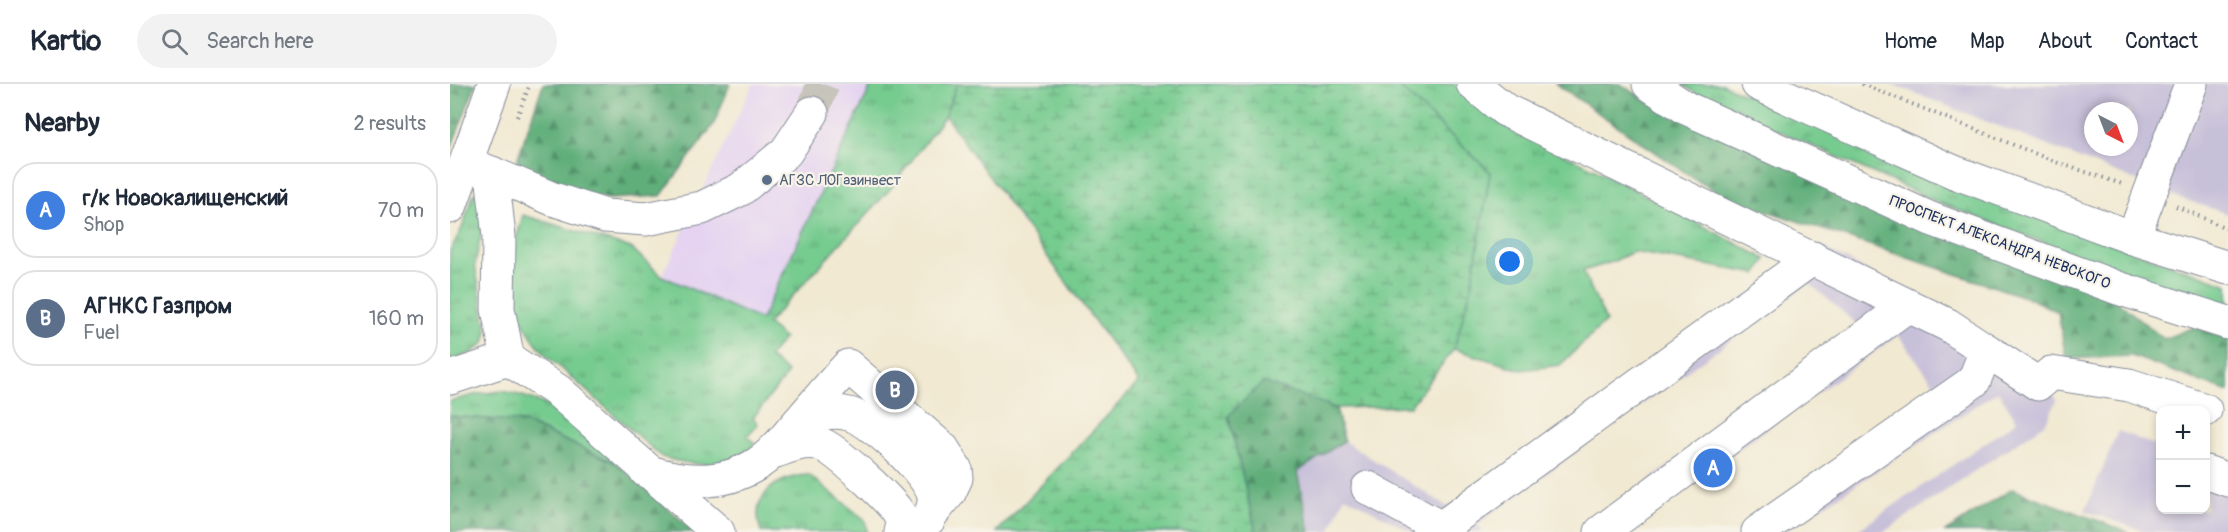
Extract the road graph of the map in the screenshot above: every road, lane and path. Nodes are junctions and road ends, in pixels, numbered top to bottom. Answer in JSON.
{"nodes":[{"id":1,"x":494,"y":84,"type":"edge"},
{"id":2,"x":1473,"y":84,"type":"edge"},
{"id":3,"x":1649,"y":84,"type":"edge"},
{"id":4,"x":1758,"y":84,"type":"edge"},
{"id":5,"x":1863,"y":84,"type":"edge"},
{"id":6,"x":2179,"y":88,"type":"edge"},
{"id":7,"x":812,"y":113,"type":"tunnel mouth"},
{"id":8,"x":479,"y":168,"type":"junction"},
{"id":9,"x":2150,"y":194,"type":"junction"},
{"id":10,"x":450,"y":207,"type":"edge"},
{"id":11,"x":2228,"y":229,"type":"edge"},
{"id":12,"x":2133,"y":238,"type":"junction"},
{"id":13,"x":1813,"y":258,"type":"junction"},
{"id":14,"x":2228,"y":268,"type":"edge"},
{"id":15,"x":1907,"y":306,"type":"junction"},
{"id":16,"x":2228,"y":323,"type":"edge"},
{"id":17,"x":1986,"y":350,"type":"junction"},
{"id":18,"x":508,"y":359,"type":"junction"},
{"id":19,"x":450,"y":378,"type":"edge"},
{"id":20,"x":2190,"y":406,"type":"edge"},
{"id":21,"x":2210,"y":413,"type":"edge"},
{"id":22,"x":2228,"y":418,"type":"edge"},
{"id":23,"x":799,"y":422,"type":"junction"},
{"id":24,"x":773,"y":452,"type":"junction"},
{"id":25,"x":646,"y":471,"type":"junction"},
{"id":26,"x":2210,"y":474,"type":"edge"},
{"id":27,"x":2228,"y":480,"type":"edge"},
{"id":28,"x":1368,"y":488,"type":"dead end"},
{"id":29,"x":916,"y":528,"type":"edge"},
{"id":30,"x":1445,"y":530,"type":"edge"},
{"id":31,"x":718,"y":532,"type":"edge"},
{"id":32,"x":1600,"y":532,"type":"edge"},
{"id":33,"x":1758,"y":532,"type":"edge"}],
"edges":[{"from":1,"to":8,"type":"main road"},
{"from":2,"to":13,"type":"main road"},
{"from":3,"to":16,"type":"main road","name":"ПРОСПЕКТ АЛЕКСАНДРА НЕВСКОГО"},
{"from":4,"to":12,"type":"main road"},
{"from":5,"to":9,"type":"path"},
{"from":6,"to":9,"type":"main road"},
{"from":7,"to":8,"type":"main road"},
{"from":8,"to":10,"type":"main road"},
{"from":8,"to":18,"type":"main road"},
{"from":9,"to":11,"type":"path"},
{"from":9,"to":12,"type":"main road"},
{"from":12,"to":14,"type":"main road"},
{"from":13,"to":15,"type":"main road"},
{"from":13,"to":30,"type":"main road"},
{"from":15,"to":17,"type":"main road"},
{"from":15,"to":32,"type":"main road"},
{"from":17,"to":20,"type":"main road"},
{"from":17,"to":33,"type":"main road"},
{"from":18,"to":19,"type":"main road"},
{"from":18,"to":25,"type":"main road"},
{"from":21,"to":22,"type":"main road"},
{"from":23,"to":24,"type":"main road"},
{"from":23,"to":29,"type":"main road"},
{"from":23,"to":29,"type":"main road"},
{"from":24,"to":25,"type":"main road"},
{"from":24,"to":29,"type":"main road"},
{"from":25,"to":31,"type":"main road"},
{"from":26,"to":27,"type":"main road"},
{"from":28,"to":30,"type":"main road"}]}
